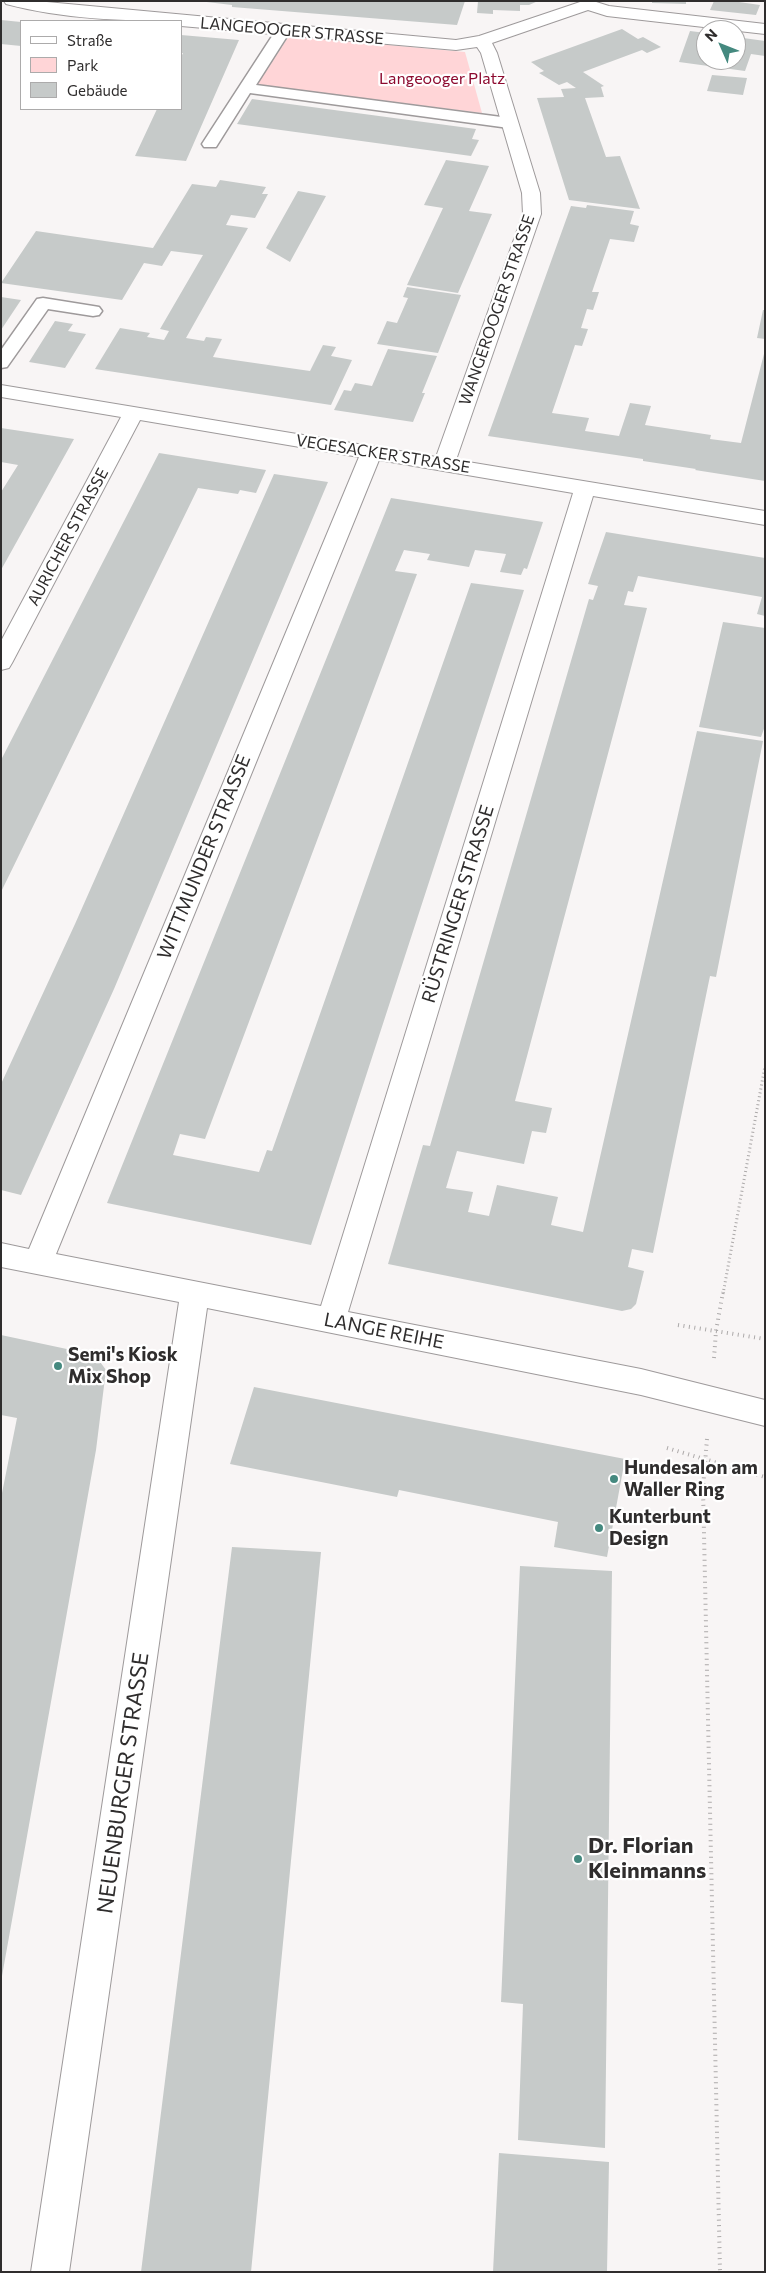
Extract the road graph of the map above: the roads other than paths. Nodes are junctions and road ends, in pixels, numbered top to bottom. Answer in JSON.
{"nodes":[{"id":1,"x":12,"y":1,"type":"edge"},
{"id":2,"x":588,"y":3,"type":"edge"},
{"id":3,"x":171,"y":20,"type":"edge"},
{"id":4,"x":182,"y":21,"type":"edge"},
{"id":5,"x":765,"y":29,"type":"edge"},
{"id":6,"x":283,"y":30,"type":"junction"},
{"id":7,"x":482,"y":41,"type":"junction"},
{"id":8,"x":245,"y":88,"type":"junction"},
{"id":9,"x":509,"y":123,"type":"junction"},
{"id":10,"x":210,"y":144,"type":"dead end"},
{"id":11,"x":93,"y":311,"type":"dead end"},
{"id":12,"x":1,"y":363,"type":"edge"},
{"id":13,"x":1,"y":390,"type":"edge"},
{"id":14,"x":134,"y":412,"type":"junction"},
{"id":15,"x":371,"y":453,"type":"junction"},
{"id":16,"x":444,"y":464,"type":"junction"},
{"id":17,"x":585,"y":488,"type":"junction"},
{"id":18,"x":765,"y":518,"type":"edge"},
{"id":19,"x":1,"y":663,"type":"edge"},
{"id":20,"x":1,"y":1255,"type":"edge"},
{"id":21,"x":38,"y":1262,"type":"junction"},
{"id":22,"x":195,"y":1294,"type":"junction"},
{"id":23,"x":331,"y":1321,"type":"junction"},
{"id":24,"x":765,"y":1414,"type":"edge"},
{"id":25,"x":50,"y":2272,"type":"edge"}],
"edges":[{"from":1,"to":3,"type":"street","name":"LANGEOOGER STRASSE"},
{"from":2,"to":5,"type":"street"},
{"from":2,"to":7,"type":"street","name":"LANGEOOGER STRASSE"},
{"from":4,"to":6,"type":"street","name":"LANGEOOGER STRASSE"},
{"from":6,"to":7,"type":"street","name":"LANGEOOGER STRASSE"},
{"from":6,"to":8,"type":"lane"},
{"from":7,"to":9,"type":"street","name":"WANGEROOGER STRASSE"},
{"from":8,"to":9,"type":"lane"},
{"from":8,"to":10,"type":"lane"},
{"from":9,"to":16,"type":"street","name":"WANGEROOGER STRASSE"},
{"from":11,"to":12,"type":"lane"},
{"from":13,"to":14,"type":"street","name":"VEGESACKER STRASSE"},
{"from":14,"to":15,"type":"street","name":"VEGESACKER STRASSE"},
{"from":14,"to":19,"type":"street","name":"AURICHER STRASSE"},
{"from":15,"to":16,"type":"street","name":"VEGESACKER STRASSE"},
{"from":15,"to":21,"type":"street","name":"WITTMUNDER STRASSE"},
{"from":16,"to":17,"type":"street","name":"VEGESACKER STRASSE"},
{"from":17,"to":18,"type":"street","name":"VEGESACKER STRASSE"},
{"from":17,"to":23,"type":"street","name":"RÜSTRINGER STRASSE"},
{"from":20,"to":21,"type":"street","name":"LANGE REIHE"},
{"from":21,"to":22,"type":"street","name":"LANGE REIHE"},
{"from":22,"to":23,"type":"street","name":"LANGE REIHE"},
{"from":22,"to":25,"type":"street","name":"NEUENBURGER STRASSE"},
{"from":23,"to":24,"type":"street","name":"LANGE REIHE"}]}
